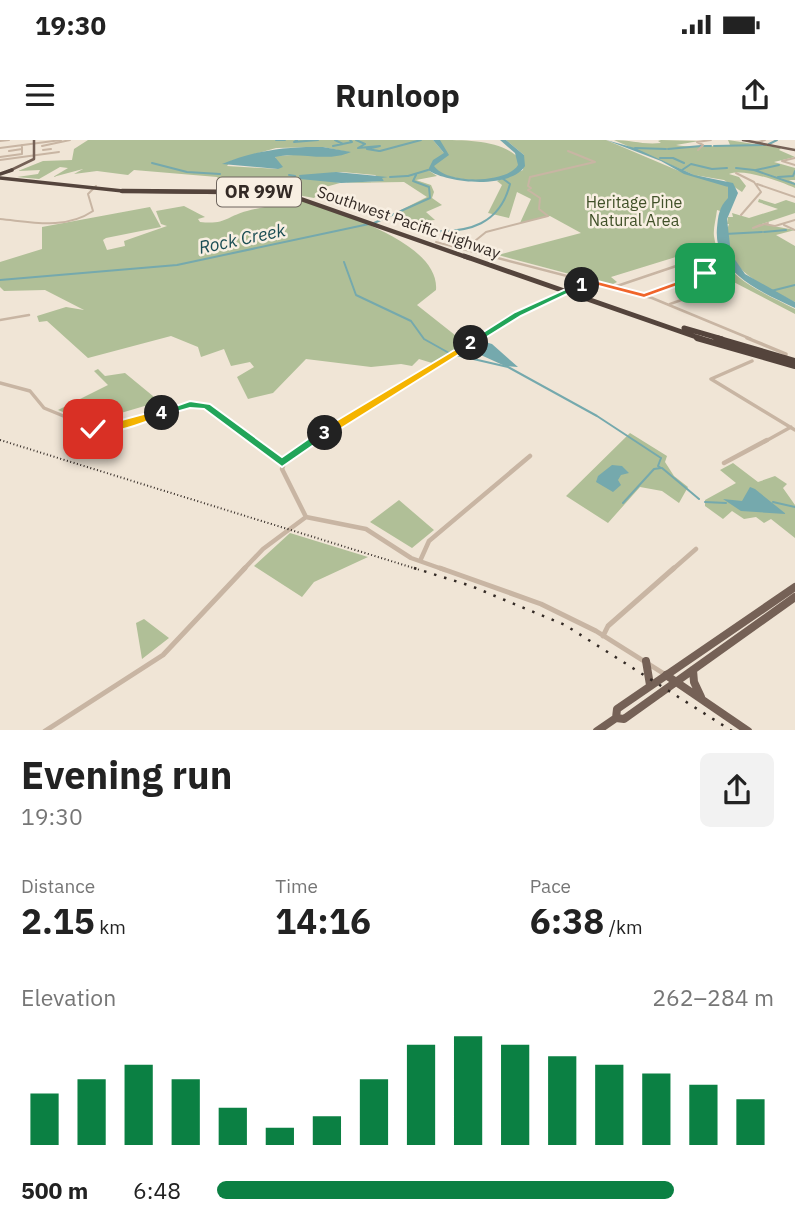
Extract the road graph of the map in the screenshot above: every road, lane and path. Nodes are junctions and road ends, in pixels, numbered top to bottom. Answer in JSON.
{"nodes":[{"id":1,"x":9,"y":140,"type":"edge"},
{"id":2,"x":61,"y":140,"type":"edge"},
{"id":3,"x":70,"y":140,"type":"edge"},
{"id":4,"x":711,"y":140,"type":"edge"},
{"id":5,"x":743,"y":140,"type":"edge"},
{"id":6,"x":0,"y":141,"type":"edge"},
{"id":7,"x":46,"y":141,"type":"edge"},
{"id":8,"x":761,"y":142,"type":"edge"},
{"id":9,"x":22,"y":145,"type":"junction"},
{"id":10,"x":34,"y":147,"type":"edge"},
{"id":11,"x":51,"y":147,"type":"junction"},
{"id":12,"x":0,"y":148,"type":"edge"},
{"id":13,"x":42,"y":148,"type":"dead end"},
{"id":14,"x":22,"y":149,"type":"junction"},
{"id":15,"x":698,"y":150,"type":"dead end"},
{"id":16,"x":795,"y":150,"type":"edge"},
{"id":17,"x":9,"y":151,"type":"dead end"},
{"id":18,"x":568,"y":151,"type":"dead end"},
{"id":19,"x":59,"y":152,"type":"dead end"},
{"id":20,"x":51,"y":153,"type":"junction"},
{"id":21,"x":0,"y":158,"type":"edge"},
{"id":22,"x":795,"y":158,"type":"edge"},
{"id":23,"x":795,"y":165,"type":"edge"},
{"id":24,"x":12,"y":170,"type":"junction"},
{"id":25,"x":6,"y":173,"type":"junction"},
{"id":26,"x":736,"y":173,"type":"dead end"},
{"id":27,"x":0,"y":177,"type":"edge"},
{"id":28,"x":16,"y":178,"type":"junction"},
{"id":29,"x":754,"y":182,"type":"junction"},
{"id":30,"x":94,"y":189,"type":"junction"},
{"id":31,"x":795,"y":197,"type":"edge"},
{"id":32,"x":337,"y":209,"type":"junction"},
{"id":33,"x":741,"y":215,"type":"dead end"},
{"id":34,"x":0,"y":218,"type":"edge"},
{"id":35,"x":795,"y":220,"type":"edge"},
{"id":36,"x":375,"y":223,"type":"junction"},
{"id":37,"x":760,"y":225,"type":"dead end"},
{"id":38,"x":782,"y":225,"type":"junction"},
{"id":39,"x":795,"y":230,"type":"edge"},
{"id":40,"x":402,"y":232,"type":"junction"},
{"id":41,"x":455,"y":249,"type":"junction"},
{"id":42,"x":466,"y":249,"type":"junction"},
{"id":43,"x":683,"y":256,"type":"dead end"},
{"id":44,"x":691,"y":261,"type":"junction"},
{"id":45,"x":705,"y":273,"type":"junction"},
{"id":46,"x":590,"y":281,"type":"junction"},
{"id":47,"x":614,"y":287,"type":"junction"},
{"id":48,"x":570,"y":290,"type":"junction"},
{"id":49,"x":644,"y":296,"type":"junction"},
{"id":50,"x":668,"y":304,"type":"junction"},
{"id":51,"x":29,"y":315,"type":"dead end"},
{"id":52,"x":0,"y":320,"type":"edge"},
{"id":53,"x":678,"y":328,"type":"junction"},
{"id":54,"x":742,"y":352,"type":"junction"},
{"id":55,"x":766,"y":359,"type":"junction"},
{"id":56,"x":785,"y":359,"type":"junction"},
{"id":57,"x":752,"y":361,"type":"junction"},
{"id":58,"x":795,"y":364,"type":"edge"},
{"id":59,"x":0,"y":383,"type":"edge"},
{"id":60,"x":793,"y":428,"type":"edge"},
{"id":61,"x":530,"y":456,"type":"dead end"},
{"id":62,"x":282,"y":463,"type":"junction"},
{"id":63,"x":724,"y":463,"type":"dead end"},
{"id":64,"x":306,"y":517,"type":"junction"},
{"id":65,"x":696,"y":549,"type":"dead end"},
{"id":66,"x":420,"y":562,"type":"junction"},
{"id":67,"x":795,"y":587,"type":"edge"},
{"id":68,"x":795,"y":597,"type":"edge"},
{"id":69,"x":603,"y":636,"type":"junction"},
{"id":70,"x":646,"y":661,"type":"junction"},
{"id":71,"x":693,"y":670,"type":"junction"},
{"id":72,"x":666,"y":675,"type":"junction"},
{"id":73,"x":677,"y":682,"type":"junction"},
{"id":74,"x":650,"y":686,"type":"junction"},
{"id":75,"x":702,"y":700,"type":"junction"},
{"id":76,"x":616,"y":718,"type":"junction"},
{"id":77,"x":45,"y":730,"type":"edge"},
{"id":78,"x":597,"y":730,"type":"edge"},
{"id":79,"x":748,"y":730,"type":"edge"}],
"edges":[{"from":1,"to":6,"type":"street"},
{"from":2,"to":7,"type":"street"},
{"from":3,"to":11,"type":"street"},
{"from":4,"to":15,"type":"street"},
{"from":5,"to":8,"type":"main road"},
{"from":7,"to":10,"type":"street"},
{"from":8,"to":16,"type":"main road"},
{"from":9,"to":10,"type":"street"},
{"from":9,"to":12,"type":"street"},
{"from":9,"to":14,"type":"street"},
{"from":10,"to":20,"type":"street"},
{"from":10,"to":21,"type":"street"},
{"from":10,"to":24,"type":"main road"},
{"from":11,"to":13,"type":"street"},
{"from":11,"to":20,"type":"street"},
{"from":14,"to":17,"type":"street"},
{"from":14,"to":21,"type":"street"},
{"from":18,"to":42,"type":"street"},
{"from":19,"to":20,"type":"street"},
{"from":22,"to":23,"type":"street"},
{"from":24,"to":25,"type":"main road"},
{"from":24,"to":27,"type":"highway"},
{"from":25,"to":27,"type":"main road"},
{"from":25,"to":28,"type":"highway"},
{"from":26,"to":29,"type":"street"},
{"from":27,"to":28,"type":"highway","name":"Southwest Pacific Highway","number":"OR 99W"},
{"from":27,"to":30,"type":"highway","name":"Southwest Pacific Highway","number":"OR 99W"},
{"from":28,"to":30,"type":"highway","name":"Southwest Pacific Highway","number":"OR 99W"},
{"from":29,"to":31,"type":"street"},
{"from":29,"to":33,"type":"street"},
{"from":30,"to":32,"type":"highway","name":"Southwest Pacific Highway","number":"OR 99W"},
{"from":30,"to":34,"type":"street"},
{"from":32,"to":36,"type":"highway","name":"Southwest Pacific Highway","number":"OR 99W"},
{"from":32,"to":36,"type":"highway","name":"Southwest Pacific Highway","number":"OR 99W"},
{"from":35,"to":38,"type":"street"},
{"from":36,"to":40,"type":"highway","name":"Southwest Pacific Highway","number":"OR 99W"},
{"from":36,"to":40,"type":"highway","name":"Southwest Pacific Highway","number":"OR 99W"},
{"from":37,"to":38,"type":"street"},
{"from":38,"to":39,"type":"street"},
{"from":40,"to":41,"type":"highway","name":"Southwest Pacific Highway","number":"OR 99W"},
{"from":40,"to":41,"type":"highway","name":"Southwest Pacific Highway","number":"OR 99W"},
{"from":41,"to":42,"type":"street"},
{"from":41,"to":48,"type":"highway","name":"Southwest Pacific Highway","number":"OR 99W"},
{"from":42,"to":46,"type":"street"},
{"from":43,"to":44,"type":"street"},
{"from":44,"to":45,"type":"street"},
{"from":44,"to":47,"type":"street"},
{"from":45,"to":49,"type":"street"},
{"from":45,"to":50,"type":"street"},
{"from":46,"to":47,"type":"street"},
{"from":46,"to":48,"type":"street"},
{"from":47,"to":49,"type":"street"},
{"from":48,"to":53,"type":"highway","name":"Southwest Pacific Highway","number":"OR 99W"},
{"from":48,"to":62,"type":"street"},
{"from":49,"to":50,"type":"street"},
{"from":50,"to":56,"type":"street"},
{"from":51,"to":52,"type":"street"},
{"from":53,"to":54,"type":"highway","name":"Southwest Pacific Highway","number":"OR 99W"},
{"from":53,"to":56,"type":"highway","name":"Southwest Pacific Highway","number":"OR 99W"},
{"from":54,"to":55,"type":"highway","name":"Southwest Pacific Highway","number":"OR 99W"},
{"from":54,"to":57,"type":"highway"},
{"from":55,"to":57,"type":"highway"},
{"from":55,"to":58,"type":"highway","name":"Southwest Pacific Highway","number":"OR 99W"},
{"from":56,"to":58,"type":"highway","name":"Southwest Pacific Highway","number":"OR 99W"},
{"from":57,"to":60,"type":"street"},
{"from":59,"to":62,"type":"street"},
{"from":60,"to":63,"type":"street"},
{"from":61,"to":66,"type":"street"},
{"from":62,"to":64,"type":"street"},
{"from":64,"to":66,"type":"street"},
{"from":64,"to":77,"type":"street"},
{"from":65,"to":69,"type":"street"},
{"from":66,"to":69,"type":"street"},
{"from":67,"to":72,"type":"main road"},
{"from":68,"to":71,"type":"main road"},
{"from":69,"to":70,"type":"street"},
{"from":70,"to":72,"type":"street"},
{"from":70,"to":74,"type":"main road"},
{"from":71,"to":73,"type":"main road"},
{"from":71,"to":75,"type":"main road"},
{"from":72,"to":73,"type":"main road"},
{"from":72,"to":74,"type":"main road"},
{"from":73,"to":75,"type":"main road"},
{"from":73,"to":76,"type":"main road"},
{"from":74,"to":76,"type":"main road"},
{"from":75,"to":79,"type":"main road"},
{"from":76,"to":78,"type":"main road"}]}
